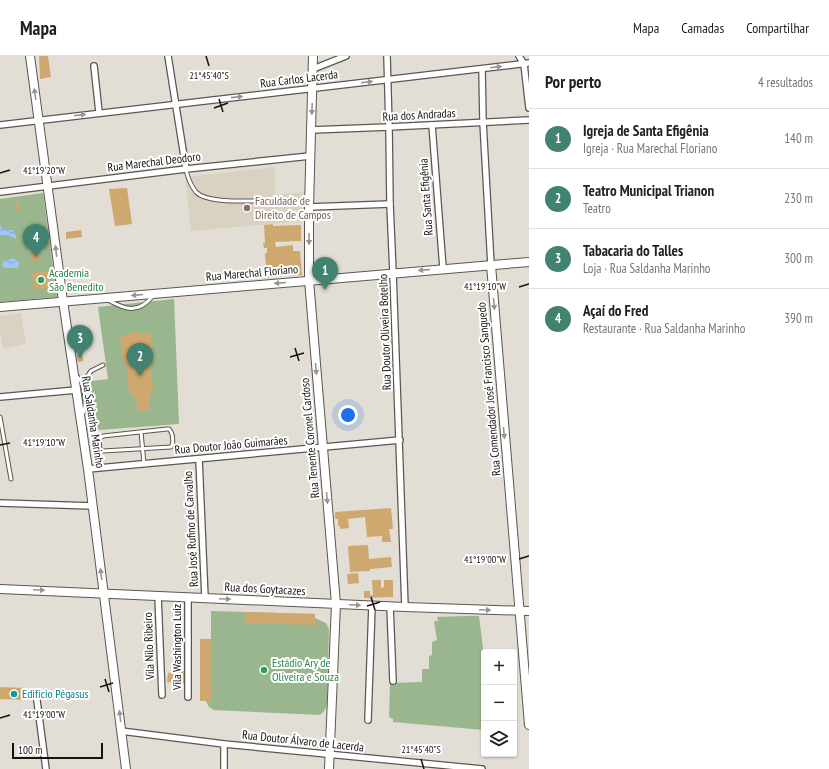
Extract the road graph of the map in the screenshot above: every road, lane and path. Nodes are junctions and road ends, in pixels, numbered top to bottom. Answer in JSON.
{"nodes":[{"id":1,"x":30,"y":56,"type":"edge"},
{"id":2,"x":168,"y":56,"type":"edge"},
{"id":3,"x":313,"y":56,"type":"edge"},
{"id":4,"x":346,"y":56,"type":"edge"},
{"id":5,"x":387,"y":56,"type":"edge"},
{"id":6,"x":520,"y":56,"type":"edge"},
{"id":7,"x":526,"y":64,"type":"edge"},
{"id":8,"x":94,"y":66,"type":"dead end"},
{"id":9,"x":482,"y":68,"type":"junction"},
{"id":10,"x":313,"y":69,"type":"junction"},
{"id":11,"x":388,"y":80,"type":"junction"},
{"id":12,"x":312,"y":89,"type":"junction"},
{"id":13,"x":176,"y":104,"type":"junction"},
{"id":14,"x":529,"y":108,"type":"edge"},
{"id":15,"x":99,"y":112,"type":"junction"},
{"id":16,"x":39,"y":120,"type":"junction"},
{"id":17,"x":529,"y":120,"type":"edge"},
{"id":18,"x":483,"y":122,"type":"junction"},
{"id":19,"x":0,"y":125,"type":"edge"},
{"id":20,"x":432,"y":125,"type":"junction"},
{"id":21,"x":389,"y":127,"type":"junction"},
{"id":22,"x":311,"y":130,"type":"junction"},
{"id":23,"x":310,"y":156,"type":"junction"},
{"id":24,"x":186,"y":169,"type":"junction"},
{"id":25,"x":48,"y":187,"type":"junction"},
{"id":26,"x":0,"y":192,"type":"edge"},
{"id":27,"x":259,"y":201,"type":"dead end"},
{"id":28,"x":390,"y":204,"type":"junction"},
{"id":29,"x":309,"y":207,"type":"junction"},
{"id":30,"x":529,"y":262,"type":"edge"},
{"id":31,"x":490,"y":265,"type":"junction"},
{"id":32,"x":442,"y":268,"type":"junction"},
{"id":33,"x":393,"y":273,"type":"junction"},
{"id":34,"x":309,"y":280,"type":"junction"},
{"id":35,"x":155,"y":293,"type":"junction"},
{"id":36,"x":102,"y":298,"type":"junction"},
{"id":37,"x":63,"y":301,"type":"junction"},
{"id":38,"x":0,"y":307,"type":"edge"},
{"id":39,"x":104,"y":365,"type":"dead end"},
{"id":40,"x":74,"y":375,"type":"junction"},
{"id":41,"x":82,"y":384,"type":"junction"},
{"id":42,"x":76,"y":390,"type":"junction"},
{"id":43,"x":0,"y":397,"type":"edge"},
{"id":44,"x":0,"y":417,"type":"edge"},
{"id":45,"x":80,"y":417,"type":"junction"},
{"id":46,"x":141,"y":432,"type":"junction"},
{"id":47,"x":400,"y":440,"type":"junction"},
{"id":48,"x":323,"y":447,"type":"junction"},
{"id":49,"x":142,"y":448,"type":"junction"},
{"id":50,"x":199,"y":459,"type":"junction"},
{"id":51,"x":144,"y":464,"type":"junction"},
{"id":52,"x":88,"y":469,"type":"junction"},
{"id":53,"x":11,"y":479,"type":"dead end"},
{"id":54,"x":0,"y":503,"type":"edge"},
{"id":55,"x":93,"y":506,"type":"junction"},
{"id":56,"x":0,"y":589,"type":"edge"},
{"id":57,"x":104,"y":593,"type":"junction"},
{"id":58,"x":158,"y":596,"type":"junction"},
{"id":59,"x":188,"y":597,"type":"junction"},
{"id":60,"x":205,"y":598,"type":"junction"},
{"id":61,"x":336,"y":604,"type":"junction"},
{"id":62,"x":372,"y":606,"type":"junction"},
{"id":63,"x":390,"y":606,"type":"junction"},
{"id":64,"x":405,"y":607,"type":"junction"},
{"id":65,"x":518,"y":611,"type":"junction"},
{"id":66,"x":529,"y":611,"type":"edge"},
{"id":67,"x":393,"y":681,"type":"dead end"},
{"id":68,"x":36,"y":693,"type":"dead end"},
{"id":69,"x":162,"y":695,"type":"dead end"},
{"id":70,"x":188,"y":697,"type":"dead end"},
{"id":71,"x":368,"y":720,"type":"dead end"},
{"id":72,"x":529,"y":725,"type":"edge"},
{"id":73,"x":122,"y":731,"type":"junction"},
{"id":74,"x":224,"y":744,"type":"junction"},
{"id":75,"x":330,"y":754,"type":"junction"},
{"id":76,"x":46,"y":769,"type":"edge"},
{"id":77,"x":126,"y":769,"type":"edge"},
{"id":78,"x":224,"y":769,"type":"edge"},
{"id":79,"x":329,"y":769,"type":"edge"},
{"id":80,"x":482,"y":769,"type":"edge"}],
"edges":[{"from":16,"to":1,"type":"main road","name":"Rua Saldanha Marinho","one_way":true},
{"from":2,"to":13,"type":"street"},
{"from":3,"to":10,"type":"main road","name":"Rua Tenente Coronel Cardoso"},
{"from":4,"to":10,"type":"street"},
{"from":5,"to":11,"type":"street","name":"Rua Doutor Oliveira Botelho"},
{"from":6,"to":7,"type":"street"},
{"from":9,"to":7,"type":"street","name":"Rua Carlos Lacerda","one_way":true},
{"from":7,"to":14,"type":"street"},
{"from":8,"to":15,"type":"street"},
{"from":9,"to":11,"type":"street","name":"Rua Carlos Lacerda"},
{"from":9,"to":18,"type":"street","name":"Rua Comendador José Francisco Sanguedo"},
{"from":10,"to":12,"type":"main road","name":"Rua Tenente Coronel Cardoso"},
{"from":12,"to":11,"type":"street","name":"Rua Carlos Lacerda","one_way":true},
{"from":11,"to":21,"type":"street","name":"Rua Doutor Oliveira Botelho"},
{"from":13,"to":12,"type":"street","name":"Rua Carlos Lacerda","one_way":true},
{"from":12,"to":22,"type":"main road","name":"Rua Tenente Coronel Cardoso","one_way":true},
{"from":13,"to":15,"type":"street","name":"Rua Carlos Lacerda"},
{"from":13,"to":24,"type":"street"},
{"from":16,"to":15,"type":"street","name":"Rua Carlos Lacerda","one_way":true},
{"from":16,"to":19,"type":"street","name":"Rua Carlos Lacerda"},
{"from":16,"to":25,"type":"main road","name":"Rua Saldanha Marinho"},
{"from":17,"to":18,"type":"street","name":"Rua dos Andradas"},
{"from":18,"to":20,"type":"street","name":"Rua dos Andradas"},
{"from":18,"to":31,"type":"street","name":"Rua Comendador José Francisco Sanguedo"},
{"from":20,"to":21,"type":"street","name":"Rua dos Andradas"},
{"from":20,"to":32,"type":"street","name":"Rua Santa Efigênia"},
{"from":21,"to":22,"type":"street","name":"Rua dos Andradas"},
{"from":21,"to":28,"type":"street","name":"Rua Doutor Oliveira Botelho"},
{"from":22,"to":23,"type":"main road","name":"Rua Tenente Coronel Cardoso"},
{"from":23,"to":24,"type":"street","name":"Rua Marechal Deodoro"},
{"from":23,"to":29,"type":"main road","name":"Rua Tenente Coronel Cardoso"},
{"from":24,"to":25,"type":"street","name":"Rua Marechal Deodoro"},
{"from":24,"to":27,"type":"lane"},
{"from":25,"to":26,"type":"street","name":"Rua Marechal Deodoro"},
{"from":37,"to":25,"type":"main road","name":"Rua Saldanha Marinho","one_way":true},
{"from":28,"to":29,"type":"street"},
{"from":28,"to":33,"type":"street","name":"Rua Doutor Oliveira Botelho"},
{"from":29,"to":34,"type":"main road","name":"Rua Tenente Coronel Cardoso","one_way":true},
{"from":30,"to":31,"type":"main road","name":"Rua Marechal Floriano"},
{"from":31,"to":32,"type":"main road","name":"Rua Marechal Floriano"},
{"from":31,"to":65,"type":"main road","name":"Rua Comendador José Francisco Sanguedo","one_way":true},
{"from":32,"to":33,"type":"main road","name":"Rua Marechal Floriano","one_way":true},
{"from":33,"to":34,"type":"main road","name":"Rua Marechal Floriano"},
{"from":33,"to":47,"type":"street","name":"Rua Doutor Oliveira Botelho"},
{"from":34,"to":35,"type":"main road","name":"Rua Marechal Floriano","one_way":true},
{"from":34,"to":48,"type":"main road","name":"Rua Tenente Coronel Cardoso","one_way":true},
{"from":35,"to":36,"type":"main road","name":"Rua Marechal Floriano","one_way":true},
{"from":35,"to":36,"type":"lane"},
{"from":36,"to":37,"type":"main road","name":"Rua Marechal Floriano"},
{"from":37,"to":38,"type":"main road","name":"Rua Marechal Floriano"},
{"from":37,"to":40,"type":"main road","name":"Rua Saldanha Marinho"},
{"from":39,"to":41,"type":"lane"},
{"from":40,"to":41,"type":"lane"},
{"from":40,"to":42,"type":"main road","name":"Rua Saldanha Marinho"},
{"from":41,"to":45,"type":"lane"},
{"from":42,"to":43,"type":"street"},
{"from":42,"to":45,"type":"main road","name":"Rua Saldanha Marinho"},
{"from":44,"to":53,"type":"lane"},
{"from":45,"to":52,"type":"main road","name":"Rua Saldanha Marinho"},
{"from":46,"to":49,"type":"lane"},
{"from":46,"to":49,"type":"lane"},
{"from":46,"to":49,"type":"lane"},
{"from":47,"to":48,"type":"street","name":"Rua Doutor João Guimarães"},
{"from":47,"to":64,"type":"street","name":"Rua Doutor Oliveira Botelho"},
{"from":48,"to":50,"type":"street","name":"Rua Doutor João Guimarães"},
{"from":48,"to":61,"type":"main road","name":"Rua Tenente Coronel Cardoso","one_way":true},
{"from":49,"to":51,"type":"lane"},
{"from":50,"to":51,"type":"street","name":"Rua Doutor João Guimarães"},
{"from":50,"to":60,"type":"street","name":"Rua José Rufino de Carvalho"},
{"from":51,"to":52,"type":"street","name":"Rua Doutor João Guimarães"},
{"from":52,"to":55,"type":"main road","name":"Rua Saldanha Marinho"},
{"from":54,"to":55,"type":"street"},
{"from":57,"to":55,"type":"main road","name":"Rua Saldanha Marinho","one_way":true},
{"from":56,"to":57,"type":"main road","name":"Rua dos Goytacazes","one_way":true},
{"from":57,"to":58,"type":"main road","name":"Rua dos Goytacazes"},
{"from":73,"to":57,"type":"main road","name":"Rua Saldanha Marinho","one_way":true},
{"from":58,"to":59,"type":"main road","name":"Rua dos Goytacazes"},
{"from":58,"to":69,"type":"street","name":"Vila Nilo Ribeiro"},
{"from":59,"to":60,"type":"main road","name":"Rua dos Goytacazes"},
{"from":59,"to":70,"type":"street","name":"Vila Washington Luiz"},
{"from":60,"to":61,"type":"main road","name":"Rua dos Goytacazes","one_way":true},
{"from":61,"to":62,"type":"main road","name":"Rua dos Goytacazes","one_way":true},
{"from":61,"to":75,"type":"main road","name":"Rua Tenente Coronel Cardoso"},
{"from":62,"to":63,"type":"main road","name":"Rua dos Goytacazes"},
{"from":62,"to":71,"type":"street"},
{"from":63,"to":64,"type":"main road","name":"Rua dos Goytacazes"},
{"from":63,"to":67,"type":"street"},
{"from":64,"to":65,"type":"main road","name":"Rua dos Goytacazes","one_way":true},
{"from":65,"to":66,"type":"main road","name":"Rua dos Goytacazes"},
{"from":65,"to":72,"type":"main road","name":"Rua Comendador José Francisco Sanguedo"},
{"from":68,"to":76,"type":"street"},
{"from":73,"to":74,"type":"street","name":"Rua Doutor Álvaro de Lacerda"},
{"from":73,"to":77,"type":"main road","name":"Rua Saldanha Marinho"},
{"from":74,"to":75,"type":"street","name":"Rua Doutor Álvaro de Lacerda"},
{"from":74,"to":78,"type":"street"},
{"from":75,"to":79,"type":"main road","name":"Rua Tenente Coronel Cardoso"},
{"from":75,"to":80,"type":"street","name":"Rua Doutor Álvaro de Lacerda"}]}
